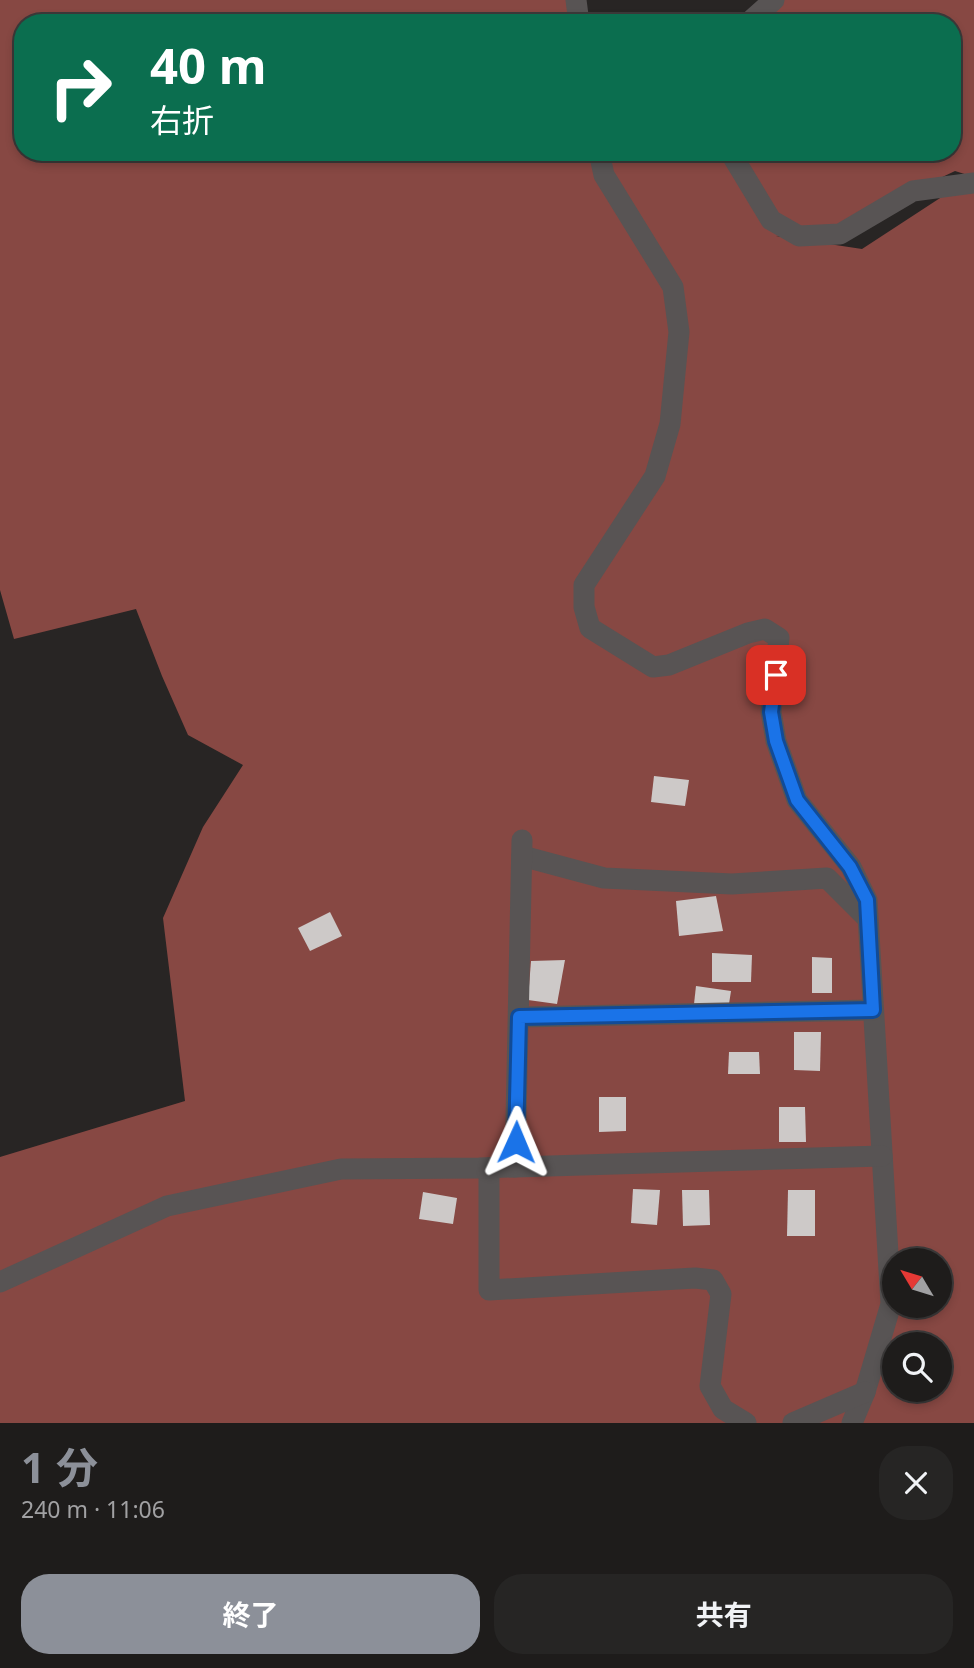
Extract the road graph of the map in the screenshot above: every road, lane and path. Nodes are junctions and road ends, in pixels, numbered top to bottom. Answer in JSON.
{"nodes":[{"id":1,"x":774,"y":0,"type":"edge"},
{"id":2,"x":758,"y":14,"type":"edge"},
{"id":3,"x":600,"y":161,"type":"edge"},
{"id":4,"x":735,"y":161,"type":"edge"},
{"id":5,"x":974,"y":183,"type":"edge"},
{"id":6,"x":867,"y":919,"type":"junction"},
{"id":7,"x":873,"y":1010,"type":"junction"},
{"id":8,"x":519,"y":1017,"type":"junction"},
{"id":9,"x":882,"y":1156,"type":"junction"},
{"id":10,"x":516,"y":1167,"type":"junction"},
{"id":11,"x":489,"y":1168,"type":"junction"},
{"id":12,"x":0,"y":1282,"type":"edge"},
{"id":13,"x":865,"y":1392,"type":"junction"},
{"id":14,"x":746,"y":1423,"type":"edge"},
{"id":15,"x":793,"y":1423,"type":"edge"},
{"id":16,"x":852,"y":1423,"type":"edge"}],
"edges":[{"from":1,"to":2,"type":"street"},
{"from":3,"to":6,"type":"street"},
{"from":4,"to":5,"type":"street"},
{"from":6,"to":7,"type":"street"},
{"from":6,"to":8,"type":"street"},
{"from":7,"to":8,"type":"street"},
{"from":7,"to":9,"type":"street"},
{"from":8,"to":10,"type":"street"},
{"from":9,"to":10,"type":"street"},
{"from":9,"to":13,"type":"street"},
{"from":10,"to":11,"type":"street"},
{"from":11,"to":12,"type":"street"},
{"from":11,"to":14,"type":"street"},
{"from":13,"to":15,"type":"street"},
{"from":13,"to":16,"type":"street"}]}
